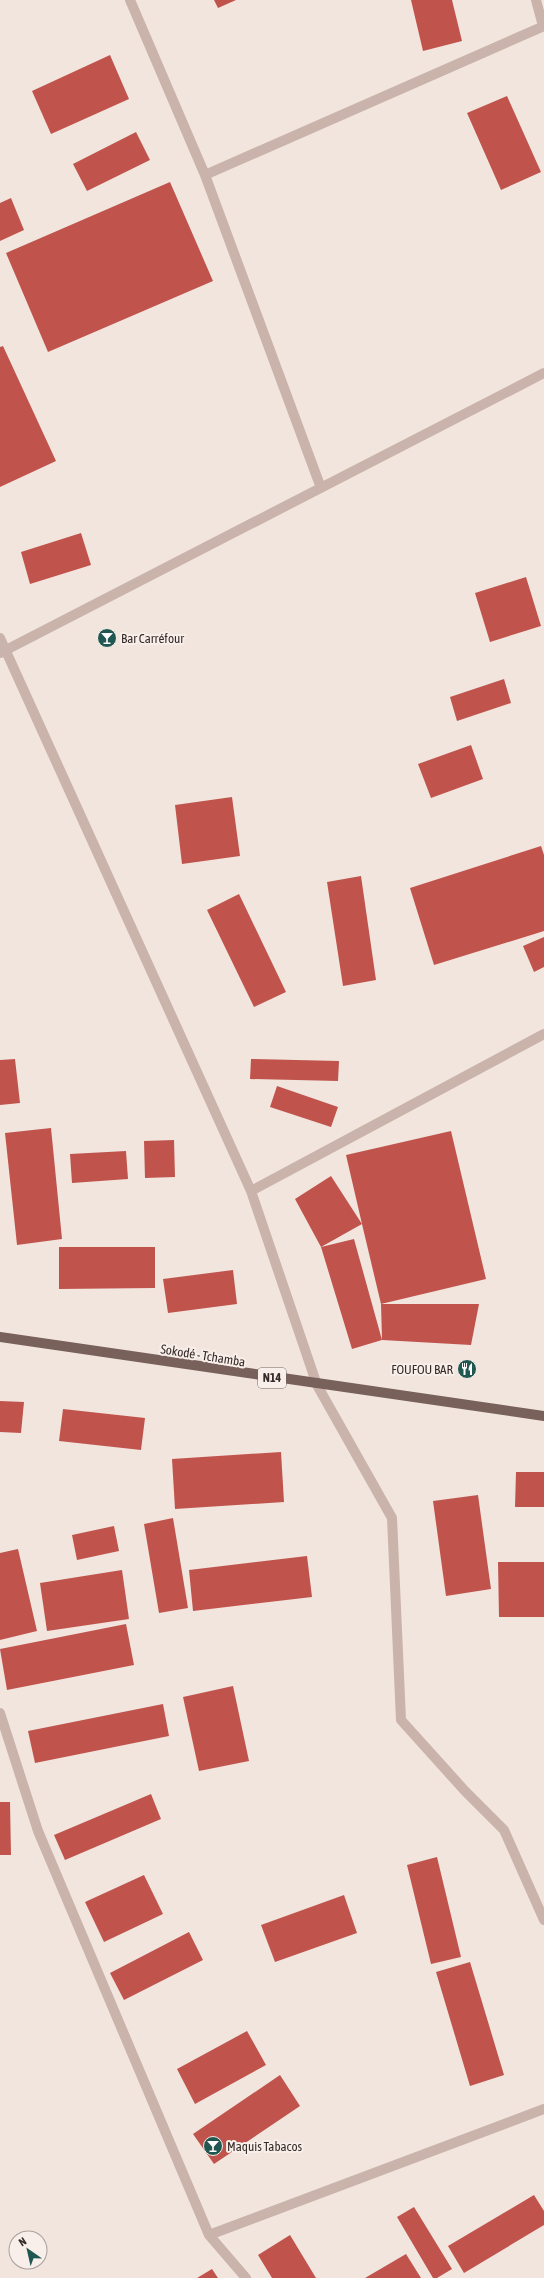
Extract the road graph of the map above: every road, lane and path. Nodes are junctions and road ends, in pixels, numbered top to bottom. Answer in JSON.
{"nodes":[{"id":1,"x":130,"y":0,"type":"edge"},
{"id":2,"x":536,"y":0,"type":"edge"},
{"id":3,"x":543,"y":26,"type":"edge"},
{"id":4,"x":205,"y":175,"type":"junction"},
{"id":5,"x":544,"y":374,"type":"edge"},
{"id":6,"x":322,"y":488,"type":"junction"},
{"id":7,"x":0,"y":638,"type":"edge"},
{"id":8,"x":3,"y":652,"type":"edge"},
{"id":9,"x":544,"y":1034,"type":"edge"},
{"id":10,"x":252,"y":1190,"type":"junction"},
{"id":11,"x":0,"y":1337,"type":"edge"},
{"id":12,"x":317,"y":1385,"type":"junction"},
{"id":13,"x":544,"y":1416,"type":"edge"},
{"id":14,"x":0,"y":1713,"type":"edge"},
{"id":15,"x":544,"y":1920,"type":"edge"},
{"id":16,"x":544,"y":2109,"type":"edge"},
{"id":17,"x":209,"y":2236,"type":"junction"},
{"id":18,"x":246,"y":2278,"type":"edge"}],
"edges":[{"from":1,"to":4,"type":"street"},
{"from":2,"to":3,"type":"street"},
{"from":3,"to":4,"type":"street"},
{"from":4,"to":6,"type":"street"},
{"from":5,"to":6,"type":"street"},
{"from":6,"to":8,"type":"street"},
{"from":7,"to":8,"type":"street"},
{"from":8,"to":10,"type":"street"},
{"from":9,"to":10,"type":"street"},
{"from":10,"to":12,"type":"street"},
{"from":11,"to":12,"type":"main road","name":"Sokodé - Tchamba","number":"N14"},
{"from":12,"to":13,"type":"main road","name":"Sokodé - Tchamba","number":"N14"},
{"from":12,"to":15,"type":"street"},
{"from":14,"to":17,"type":"street"},
{"from":16,"to":17,"type":"street"},
{"from":17,"to":18,"type":"street"}]}
